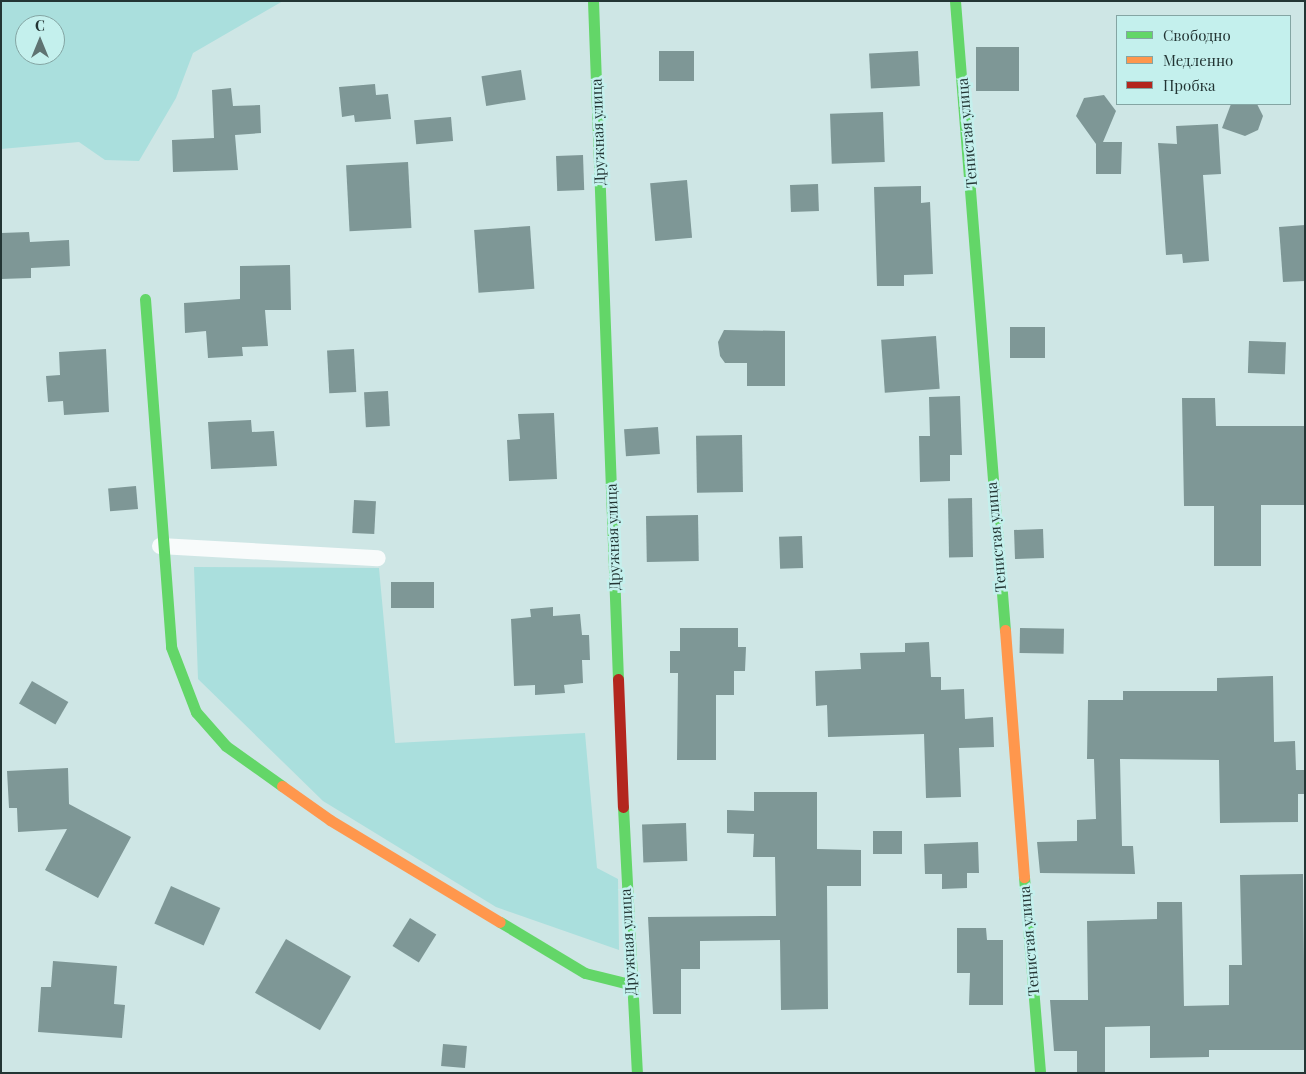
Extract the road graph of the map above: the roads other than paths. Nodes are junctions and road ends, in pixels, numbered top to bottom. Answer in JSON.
{"nodes":[{"id":1,"x":593,"y":1,"type":"edge"},
{"id":2,"x":955,"y":1,"type":"edge"},
{"id":3,"x":145,"y":299,"type":"dead end"},
{"id":4,"x":160,"y":546,"type":"junction"},
{"id":5,"x":378,"y":558,"type":"dead end"},
{"id":6,"x":629,"y":984,"type":"junction"},
{"id":7,"x":637,"y":1073,"type":"edge"},
{"id":8,"x":1040,"y":1073,"type":"edge"}],
"edges":[{"from":1,"to":6,"type":"street","name":"Дружная улица"},
{"from":2,"to":8,"type":"street","name":"Тенистая улица"},
{"from":3,"to":4,"type":"street"},
{"from":4,"to":5,"type":"lane"},
{"from":4,"to":6,"type":"street"},
{"from":6,"to":7,"type":"street","name":"Дружная улица"}]}
